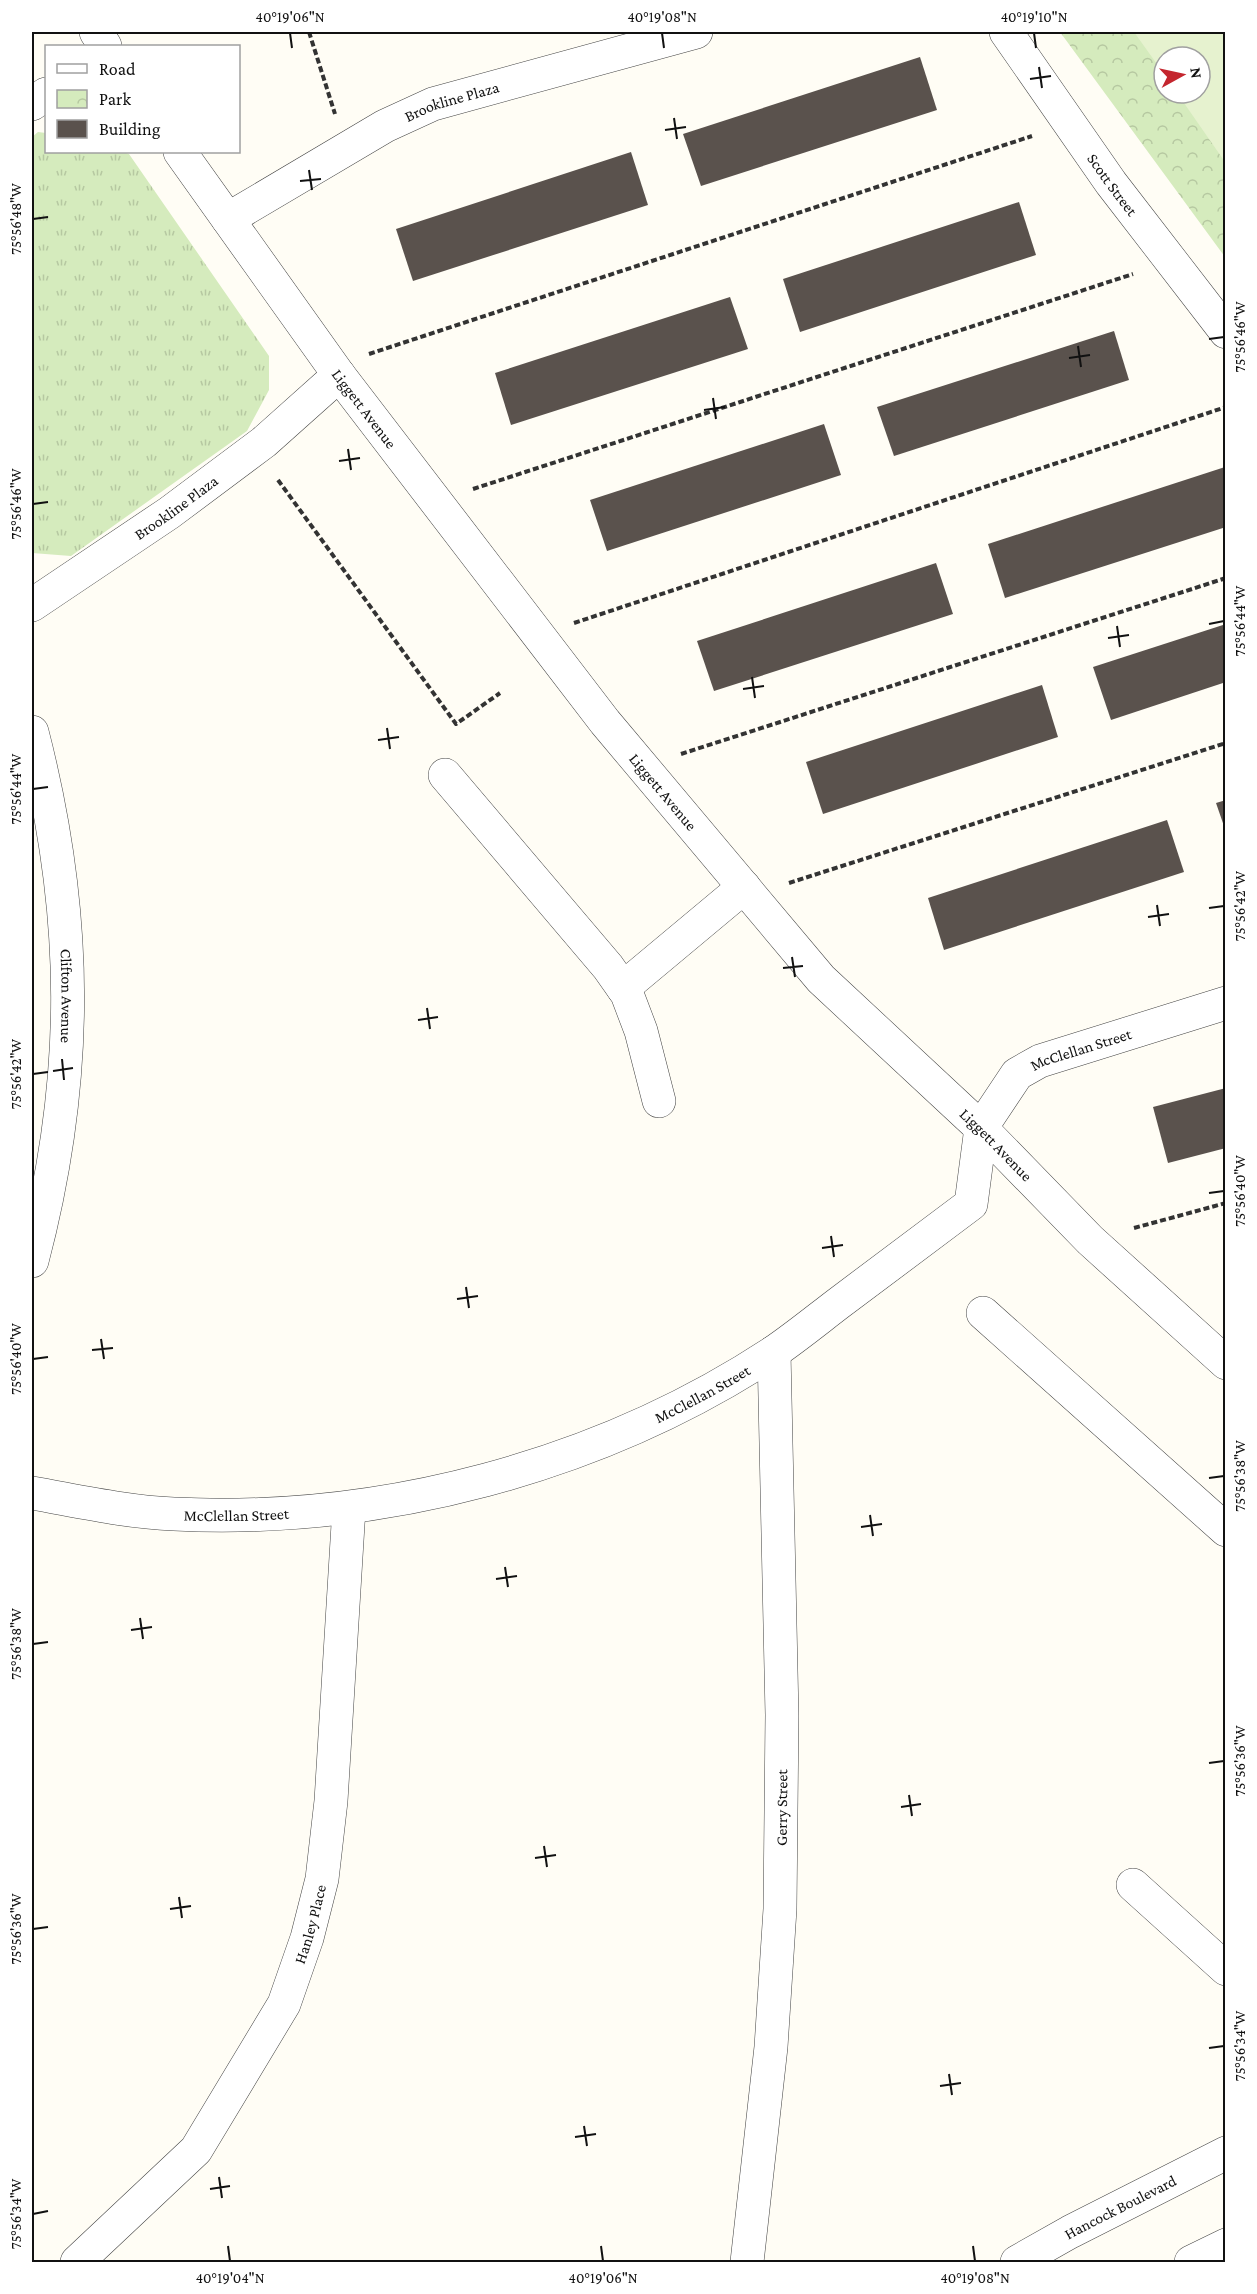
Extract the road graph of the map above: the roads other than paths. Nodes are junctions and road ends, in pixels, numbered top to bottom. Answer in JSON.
{"nodes":[{"id":1,"x":96,"y":32,"type":"edge"},
{"id":2,"x":696,"y":32,"type":"edge"},
{"id":3,"x":1006,"y":32,"type":"edge"},
{"id":4,"x":104,"y":45,"type":"edge"},
{"id":5,"x":45,"y":95,"type":"edge"},
{"id":6,"x":32,"y":104,"type":"edge"},
{"id":7,"x":181,"y":153,"type":"edge"},
{"id":8,"x":228,"y":219,"type":"junction"},
{"id":9,"x":1226,"y":332,"type":"edge"},
{"id":10,"x":337,"y":371,"type":"junction"},
{"id":11,"x":32,"y":605,"type":"edge"},
{"id":12,"x":32,"y":732,"type":"edge"},
{"id":13,"x":445,"y":775,"type":"dead end"},
{"id":14,"x":747,"y":891,"type":"junction"},
{"id":15,"x":623,"y":988,"type":"junction"},
{"id":16,"x":1226,"y":1003,"type":"edge"},
{"id":17,"x":659,"y":1101,"type":"dead end"},
{"id":18,"x":981,"y":1128,"type":"junction"},
{"id":19,"x":32,"y":1261,"type":"edge"},
{"id":20,"x":983,"y":1313,"type":"dead end"},
{"id":21,"x":774,"y":1352,"type":"junction"},
{"id":22,"x":1226,"y":1363,"type":"edge"},
{"id":23,"x":32,"y":1493,"type":"edge"},
{"id":24,"x":349,"y":1508,"type":"junction"},
{"id":25,"x":1226,"y":1530,"type":"edge"},
{"id":26,"x":1133,"y":1885,"type":"dead end"},
{"id":27,"x":1226,"y":1969,"type":"edge"},
{"id":28,"x":1226,"y":2153,"type":"edge"},
{"id":29,"x":1226,"y":2245,"type":"edge"},
{"id":30,"x":77,"y":2262,"type":"edge"},
{"id":31,"x":747,"y":2262,"type":"edge"},
{"id":32,"x":1017,"y":2262,"type":"edge"},
{"id":33,"x":1191,"y":2262,"type":"edge"}],
"edges":[{"from":1,"to":4,"type":"street"},
{"from":2,"to":8,"type":"street","name":"Brookline Plaza"},
{"from":3,"to":9,"type":"street","name":"Scott Street"},
{"from":5,"to":6,"type":"street"},
{"from":7,"to":8,"type":"street","name":"Liggett Avenue"},
{"from":8,"to":10,"type":"street","name":"Liggett Avenue"},
{"from":10,"to":11,"type":"street","name":"Brookline Plaza"},
{"from":10,"to":14,"type":"street","name":"Liggett Avenue"},
{"from":12,"to":19,"type":"street","name":"Clifton Avenue"},
{"from":13,"to":15,"type":"street"},
{"from":14,"to":15,"type":"street"},
{"from":14,"to":18,"type":"street","name":"Liggett Avenue"},
{"from":15,"to":17,"type":"street"},
{"from":16,"to":18,"type":"street","name":"McClellan Street"},
{"from":18,"to":21,"type":"street","name":"McClellan Street"},
{"from":18,"to":22,"type":"street","name":"Liggett Avenue"},
{"from":20,"to":25,"type":"street"},
{"from":21,"to":24,"type":"street","name":"McClellan Street"},
{"from":21,"to":31,"type":"street","name":"Gerry Street"},
{"from":23,"to":24,"type":"street","name":"McClellan Street"},
{"from":24,"to":30,"type":"street","name":"Hanley Place"},
{"from":26,"to":27,"type":"street"},
{"from":28,"to":32,"type":"street","name":"Hancock Boulevard"},
{"from":29,"to":33,"type":"street"}]}
